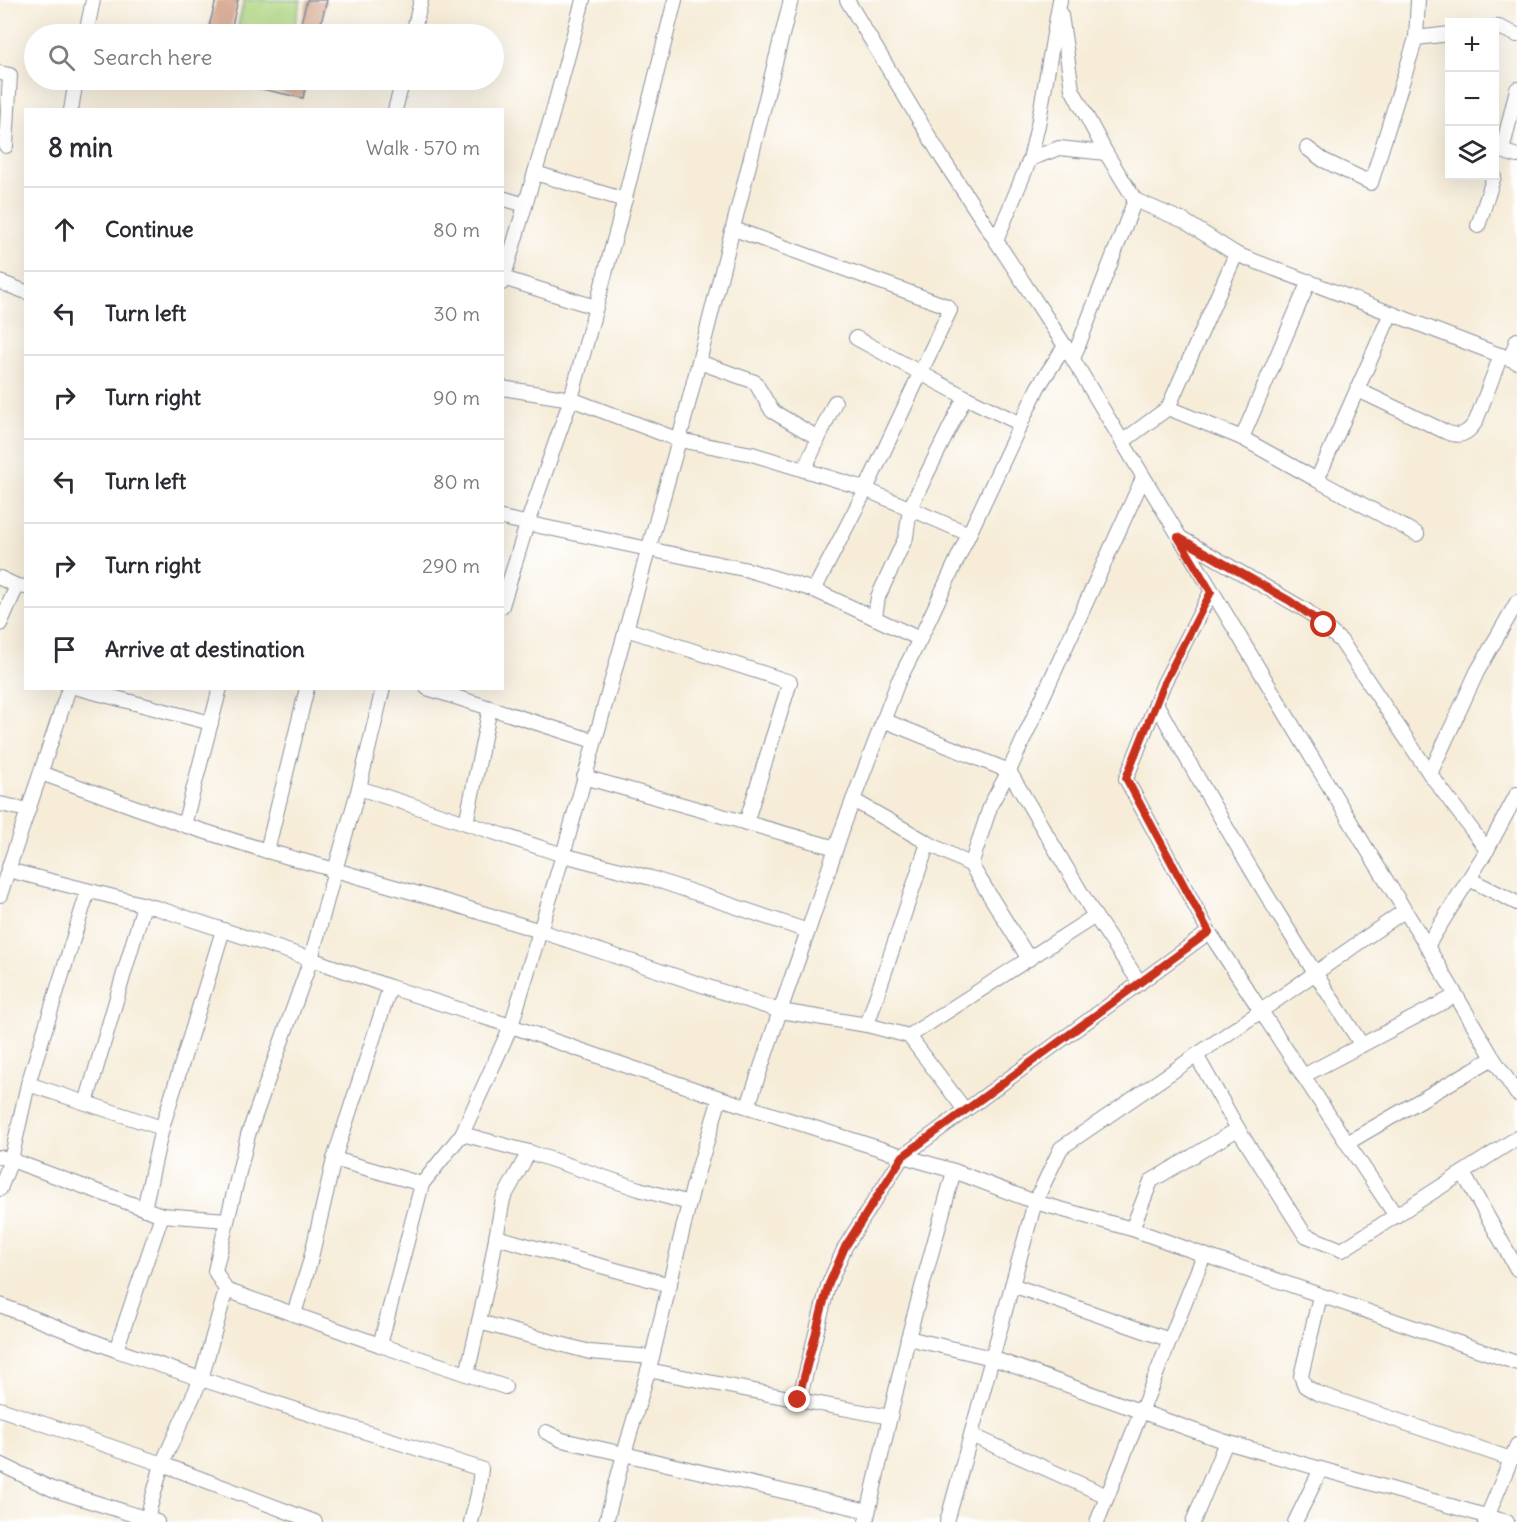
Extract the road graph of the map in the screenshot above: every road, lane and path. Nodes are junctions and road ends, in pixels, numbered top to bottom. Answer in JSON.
{"nodes":[{"id":1,"x":93,"y":0,"type":"edge"},
{"id":2,"x":421,"y":0,"type":"edge"},
{"id":3,"x":583,"y":0,"type":"edge"},
{"id":4,"x":675,"y":0,"type":"edge"},
{"id":5,"x":791,"y":0,"type":"edge"},
{"id":6,"x":847,"y":0,"type":"edge"},
{"id":7,"x":1418,"y":0,"type":"edge"},
{"id":8,"x":1059,"y":2,"type":"edge"},
{"id":9,"x":88,"y":24,"type":"edge"},
{"id":10,"x":415,"y":24,"type":"edge"},
{"id":11,"x":1499,"y":27,"type":"edge"},
{"id":12,"x":1445,"y":34,"type":"edge"},
{"id":13,"x":1517,"y":36,"type":"edge"},
{"id":14,"x":1416,"y":38,"type":"junction"},
{"id":15,"x":0,"y":73,"type":"edge"},
{"id":16,"x":1517,"y":89,"type":"edge"},
{"id":17,"x":74,"y":90,"type":"edge"},
{"id":18,"x":400,"y":90,"type":"edge"},
{"id":19,"x":70,"y":108,"type":"edge"},
{"id":20,"x":396,"y":108,"type":"edge"},
{"id":21,"x":6,"y":146,"type":"dead end"},
{"id":22,"x":1307,"y":148,"type":"dead end"},
{"id":23,"x":1502,"y":151,"type":"junction"},
{"id":24,"x":1106,"y":153,"type":"junction"},
{"id":25,"x":1517,"y":156,"type":"edge"},
{"id":26,"x":1030,"y":159,"type":"junction"},
{"id":27,"x":1499,"y":160,"type":"edge"},
{"id":28,"x":535,"y":173,"type":"junction"},
{"id":29,"x":1492,"y":180,"type":"edge"},
{"id":30,"x":504,"y":199,"type":"edge"},
{"id":31,"x":625,"y":200,"type":"junction"},
{"id":32,"x":1135,"y":200,"type":"junction"},
{"id":33,"x":525,"y":205,"type":"junction"},
{"id":34,"x":1478,"y":226,"type":"dead end"},
{"id":35,"x":734,"y":229,"type":"junction"},
{"id":36,"x":996,"y":241,"type":"junction"},
{"id":37,"x":1236,"y":254,"type":"junction"},
{"id":38,"x":504,"y":277,"type":"edge"},
{"id":39,"x":504,"y":280,"type":"edge"},
{"id":40,"x":1309,"y":281,"type":"junction"},
{"id":41,"x":0,"y":282,"type":"edge"},
{"id":42,"x":24,"y":291,"type":"edge"},
{"id":43,"x":595,"y":308,"type":"junction"},
{"id":44,"x":1391,"y":313,"type":"junction"},
{"id":45,"x":856,"y":338,"type":"dead end"},
{"id":46,"x":1517,"y":340,"type":"edge"},
{"id":47,"x":1065,"y":346,"type":"junction"},
{"id":48,"x":1073,"y":359,"type":"junction"},
{"id":49,"x":1509,"y":359,"type":"edge"},
{"id":50,"x":699,"y":362,"type":"junction"},
{"id":51,"x":920,"y":374,"type":"junction"},
{"id":52,"x":504,"y":388,"type":"edge"},
{"id":53,"x":1358,"y":390,"type":"junction"},
{"id":54,"x":965,"y":398,"type":"junction"},
{"id":55,"x":571,"y":399,"type":"junction"},
{"id":56,"x":835,"y":402,"type":"dead end"},
{"id":57,"x":1168,"y":408,"type":"junction"},
{"id":58,"x":1021,"y":424,"type":"junction"},
{"id":59,"x":818,"y":438,"type":"junction"},
{"id":60,"x":1242,"y":438,"type":"junction"},
{"id":61,"x":679,"y":440,"type":"junction"},
{"id":62,"x":1122,"y":442,"type":"junction"},
{"id":63,"x":804,"y":470,"type":"junction"},
{"id":64,"x":1143,"y":478,"type":"junction"},
{"id":65,"x":1317,"y":480,"type":"junction"},
{"id":66,"x":866,"y":489,"type":"junction"},
{"id":67,"x":910,"y":508,"type":"junction"},
{"id":68,"x":504,"y":518,"type":"edge"},
{"id":69,"x":527,"y":524,"type":"junction"},
{"id":70,"x":969,"y":534,"type":"junction"},
{"id":71,"x":1417,"y":534,"type":"dead end"},
{"id":72,"x":1178,"y":537,"type":"junction"},
{"id":73,"x":648,"y":549,"type":"junction"},
{"id":74,"x":11,"y":583,"type":"edge"},
{"id":75,"x":814,"y":590,"type":"junction"},
{"id":76,"x":1211,"y":592,"type":"junction"},
{"id":77,"x":504,"y":599,"type":"edge"},
{"id":78,"x":1517,"y":602,"type":"edge"},
{"id":79,"x":875,"y":617,"type":"junction"},
{"id":80,"x":0,"y":624,"type":"edge"},
{"id":81,"x":626,"y":629,"type":"junction"},
{"id":82,"x":920,"y":639,"type":"junction"},
{"id":83,"x":68,"y":690,"type":"edge"},
{"id":84,"x":86,"y":690,"type":"edge"},
{"id":85,"x":219,"y":690,"type":"edge"},
{"id":86,"x":307,"y":690,"type":"edge"},
{"id":87,"x":383,"y":690,"type":"edge"},
{"id":88,"x":433,"y":690,"type":"edge"},
{"id":89,"x":476,"y":690,"type":"edge"},
{"id":90,"x":473,"y":703,"type":"junction"},
{"id":91,"x":1156,"y":703,"type":"junction"},
{"id":92,"x":490,"y":708,"type":"junction"},
{"id":93,"x":883,"y":720,"type":"junction"},
{"id":94,"x":211,"y":723,"type":"junction"},
{"id":95,"x":594,"y":741,"type":"junction"},
{"id":96,"x":1009,"y":771,"type":"junction"},
{"id":97,"x":40,"y":773,"type":"junction"},
{"id":98,"x":1430,"y":774,"type":"junction"},
{"id":99,"x":584,"y":777,"type":"junction"},
{"id":100,"x":359,"y":788,"type":"junction"},
{"id":101,"x":1517,"y":794,"type":"edge"},
{"id":102,"x":853,"y":800,"type":"junction"},
{"id":103,"x":0,"y":804,"type":"edge"},
{"id":104,"x":28,"y":810,"type":"junction"},
{"id":105,"x":466,"y":823,"type":"junction"},
{"id":106,"x":746,"y":823,"type":"junction"},
{"id":107,"x":184,"y":825,"type":"junction"},
{"id":108,"x":928,"y":843,"type":"junction"},
{"id":109,"x":836,"y":848,"type":"junction"},
{"id":110,"x":1487,"y":850,"type":"junction"},
{"id":111,"x":267,"y":851,"type":"junction"},
{"id":112,"x":563,"y":855,"type":"junction"},
{"id":113,"x":971,"y":865,"type":"junction"},
{"id":114,"x":8,"y":870,"type":"junction"},
{"id":115,"x":335,"y":870,"type":"junction"},
{"id":116,"x":1469,"y":879,"type":"junction"},
{"id":117,"x":88,"y":891,"type":"junction"},
{"id":118,"x":0,"y":895,"type":"edge"},
{"id":119,"x":1517,"y":903,"type":"edge"},
{"id":120,"x":144,"y":905,"type":"junction"},
{"id":121,"x":1404,"y":911,"type":"junction"},
{"id":122,"x":1095,"y":916,"type":"junction"},
{"id":123,"x":223,"y":930,"type":"junction"},
{"id":124,"x":540,"y":931,"type":"junction"},
{"id":125,"x":808,"y":932,"type":"junction"},
{"id":126,"x":1209,"y":932,"type":"junction"},
{"id":127,"x":1427,"y":946,"type":"junction"},
{"id":128,"x":1029,"y":958,"type":"junction"},
{"id":129,"x":311,"y":959,"type":"junction"},
{"id":130,"x":1314,"y":973,"type":"junction"},
{"id":131,"x":1140,"y":983,"type":"junction"},
{"id":132,"x":390,"y":987,"type":"junction"},
{"id":133,"x":1455,"y":996,"type":"junction"},
{"id":134,"x":780,"y":1011,"type":"junction"},
{"id":135,"x":1261,"y":1011,"type":"junction"},
{"id":136,"x":867,"y":1025,"type":"junction"},
{"id":137,"x":511,"y":1026,"type":"junction"},
{"id":138,"x":909,"y":1036,"type":"junction"},
{"id":139,"x":1362,"y":1045,"type":"junction"},
{"id":140,"x":1196,"y":1055,"type":"junction"},
{"id":141,"x":1492,"y":1058,"type":"junction"},
{"id":142,"x":1303,"y":1076,"type":"junction"},
{"id":143,"x":28,"y":1084,"type":"junction"},
{"id":144,"x":1517,"y":1094,"type":"edge"},
{"id":145,"x":720,"y":1098,"type":"junction"},
{"id":146,"x":86,"y":1103,"type":"junction"},
{"id":147,"x":748,"y":1106,"type":"junction"},
{"id":148,"x":965,"y":1110,"type":"junction"},
{"id":149,"x":162,"y":1128,"type":"junction"},
{"id":150,"x":1238,"y":1129,"type":"junction"},
{"id":151,"x":462,"y":1134,"type":"junction"},
{"id":152,"x":1517,"y":1138,"type":"edge"},
{"id":153,"x":1347,"y":1143,"type":"junction"},
{"id":154,"x":530,"y":1152,"type":"junction"},
{"id":155,"x":903,"y":1156,"type":"junction"},
{"id":156,"x":5,"y":1158,"type":"edge"},
{"id":157,"x":334,"y":1159,"type":"junction"},
{"id":158,"x":954,"y":1171,"type":"junction"},
{"id":159,"x":1463,"y":1173,"type":"junction"},
{"id":160,"x":422,"y":1184,"type":"junction"},
{"id":161,"x":0,"y":1189,"type":"edge"},
{"id":162,"x":1035,"y":1202,"type":"junction"},
{"id":163,"x":689,"y":1203,"type":"junction"},
{"id":164,"x":144,"y":1209,"type":"junction"},
{"id":165,"x":162,"y":1215,"type":"junction"},
{"id":166,"x":1396,"y":1216,"type":"junction"},
{"id":167,"x":227,"y":1220,"type":"junction"},
{"id":168,"x":1132,"y":1229,"type":"junction"},
{"id":169,"x":496,"y":1237,"type":"junction"},
{"id":170,"x":1204,"y":1255,"type":"junction"},
{"id":171,"x":1517,"y":1269,"type":"edge"},
{"id":172,"x":670,"y":1285,"type":"junction"},
{"id":173,"x":1012,"y":1286,"type":"junction"},
{"id":174,"x":225,"y":1290,"type":"junction"},
{"id":175,"x":1320,"y":1296,"type":"junction"},
{"id":176,"x":0,"y":1305,"type":"edge"},
{"id":177,"x":294,"y":1314,"type":"junction"},
{"id":178,"x":479,"y":1322,"type":"junction"},
{"id":179,"x":908,"y":1338,"type":"junction"},
{"id":180,"x":1170,"y":1340,"type":"junction"},
{"id":181,"x":380,"y":1345,"type":"junction"},
{"id":182,"x":116,"y":1350,"type":"junction"},
{"id":183,"x":992,"y":1358,"type":"junction"},
{"id":184,"x":650,"y":1363,"type":"junction"},
{"id":185,"x":1517,"y":1363,"type":"edge"},
{"id":186,"x":467,"y":1374,"type":"junction"},
{"id":187,"x":201,"y":1379,"type":"junction"},
{"id":188,"x":505,"y":1387,"type":"dead end"},
{"id":189,"x":798,"y":1400,"type":"junction"},
{"id":190,"x":0,"y":1409,"type":"edge"},
{"id":191,"x":1142,"y":1412,"type":"junction"},
{"id":192,"x":890,"y":1417,"type":"junction"},
{"id":193,"x":546,"y":1432,"type":"dead end"},
{"id":194,"x":971,"y":1435,"type":"junction"},
{"id":195,"x":1226,"y":1442,"type":"junction"},
{"id":196,"x":1517,"y":1445,"type":"edge"},
{"id":197,"x":624,"y":1454,"type":"junction"},
{"id":198,"x":1511,"y":1459,"type":"junction"},
{"id":199,"x":0,"y":1464,"type":"edge"},
{"id":200,"x":162,"y":1464,"type":"junction"},
{"id":201,"x":1321,"y":1469,"type":"junction"},
{"id":202,"x":1107,"y":1496,"type":"junction"},
{"id":203,"x":867,"y":1517,"type":"edge"},
{"id":204,"x":1487,"y":1519,"type":"edge"},
{"id":205,"x":150,"y":1521,"type":"edge"},
{"id":206,"x":315,"y":1522,"type":"edge"},
{"id":207,"x":471,"y":1522,"type":"edge"},
{"id":208,"x":606,"y":1522,"type":"edge"},
{"id":209,"x":947,"y":1522,"type":"edge"},
{"id":210,"x":1097,"y":1522,"type":"edge"},
{"id":211,"x":1193,"y":1522,"type":"edge"},
{"id":212,"x":1295,"y":1522,"type":"edge"},
{"id":213,"x":1507,"y":1522,"type":"edge"}],
"edges":[{"from":1,"to":9,"type":"street"},
{"from":2,"to":10,"type":"street"},
{"from":3,"to":28,"type":"street"},
{"from":4,"to":31,"type":"street"},
{"from":5,"to":35,"type":"street"},
{"from":6,"to":36,"type":"street"},
{"from":7,"to":14,"type":"street"},
{"from":8,"to":24,"type":"street"},
{"from":8,"to":26,"type":"street"},
{"from":11,"to":13,"type":"street"},
{"from":12,"to":14,"type":"street"},
{"from":14,"to":22,"type":"street"},
{"from":15,"to":21,"type":"street"},
{"from":16,"to":23,"type":"street"},
{"from":17,"to":19,"type":"street"},
{"from":18,"to":20,"type":"street"},
{"from":23,"to":25,"type":"street"},
{"from":23,"to":27,"type":"street"},
{"from":24,"to":26,"type":"street"},
{"from":24,"to":32,"type":"street"},
{"from":26,"to":36,"type":"street"},
{"from":28,"to":31,"type":"street"},
{"from":28,"to":33,"type":"street"},
{"from":29,"to":34,"type":"street"},
{"from":30,"to":33,"type":"street"},
{"from":31,"to":43,"type":"street"},
{"from":32,"to":37,"type":"street"},
{"from":32,"to":48,"type":"street"},
{"from":33,"to":38,"type":"street"},
{"from":35,"to":50,"type":"street"},
{"from":35,"to":51,"type":"street"},
{"from":36,"to":47,"type":"street"},
{"from":37,"to":40,"type":"street"},
{"from":37,"to":57,"type":"street"},
{"from":39,"to":43,"type":"street"},
{"from":40,"to":44,"type":"street"},
{"from":40,"to":60,"type":"street"},
{"from":41,"to":42,"type":"street"},
{"from":43,"to":55,"type":"street"},
{"from":44,"to":49,"type":"street"},
{"from":44,"to":53,"type":"street"},
{"from":45,"to":51,"type":"street"},
{"from":46,"to":49,"type":"street"},
{"from":47,"to":48,"type":"street"},
{"from":47,"to":58,"type":"street"},
{"from":48,"to":62,"type":"street"},
{"from":49,"to":53,"type":"street"},
{"from":50,"to":59,"type":"street"},
{"from":50,"to":61,"type":"street"},
{"from":51,"to":54,"type":"street"},
{"from":51,"to":66,"type":"street"},
{"from":52,"to":55,"type":"street"},
{"from":53,"to":65,"type":"street"},
{"from":54,"to":58,"type":"street"},
{"from":54,"to":67,"type":"street"},
{"from":55,"to":61,"type":"street"},
{"from":55,"to":69,"type":"street"},
{"from":56,"to":59,"type":"street"},
{"from":57,"to":60,"type":"street"},
{"from":57,"to":62,"type":"street"},
{"from":58,"to":70,"type":"street"},
{"from":59,"to":63,"type":"street"},
{"from":60,"to":65,"type":"street"},
{"from":61,"to":63,"type":"street"},
{"from":61,"to":73,"type":"street"},
{"from":62,"to":64,"type":"street"},
{"from":63,"to":66,"type":"street"},
{"from":64,"to":72,"type":"street"},
{"from":64,"to":96,"type":"street"},
{"from":65,"to":71,"type":"street"},
{"from":66,"to":67,"type":"street"},
{"from":66,"to":75,"type":"street"},
{"from":67,"to":70,"type":"street"},
{"from":67,"to":79,"type":"street"},
{"from":68,"to":69,"type":"street"},
{"from":69,"to":73,"type":"street"},
{"from":69,"to":77,"type":"street"},
{"from":70,"to":82,"type":"street"},
{"from":72,"to":76,"type":"street"},
{"from":72,"to":98,"type":"street"},
{"from":73,"to":75,"type":"street"},
{"from":73,"to":81,"type":"street"},
{"from":74,"to":80,"type":"street"},
{"from":75,"to":79,"type":"street"},
{"from":76,"to":91,"type":"street"},
{"from":76,"to":121,"type":"street"},
{"from":78,"to":98,"type":"street"},
{"from":79,"to":82,"type":"street"},
{"from":81,"to":95,"type":"street"},
{"from":81,"to":106,"type":"street"},
{"from":82,"to":93,"type":"street"},
{"from":83,"to":97,"type":"street"},
{"from":84,"to":94,"type":"street"},
{"from":85,"to":94,"type":"street"},
{"from":86,"to":111,"type":"street"},
{"from":87,"to":100,"type":"street"},
{"from":88,"to":90,"type":"street"},
{"from":89,"to":90,"type":"street"},
{"from":90,"to":92,"type":"street"},
{"from":91,"to":126,"type":"street"},
{"from":91,"to":130,"type":"street"},
{"from":92,"to":95,"type":"street"},
{"from":92,"to":105,"type":"street"},
{"from":93,"to":96,"type":"street"},
{"from":93,"to":102,"type":"street"},
{"from":94,"to":107,"type":"street"},
{"from":95,"to":99,"type":"street"},
{"from":96,"to":113,"type":"street"},
{"from":96,"to":122,"type":"street"},
{"from":97,"to":104,"type":"street"},
{"from":97,"to":107,"type":"street"},
{"from":98,"to":110,"type":"street"},
{"from":99,"to":106,"type":"street"},
{"from":99,"to":112,"type":"street"},
{"from":100,"to":105,"type":"street"},
{"from":100,"to":115,"type":"street"},
{"from":101,"to":110,"type":"street"},
{"from":102,"to":108,"type":"street"},
{"from":102,"to":109,"type":"street"},
{"from":103,"to":104,"type":"street"},
{"from":104,"to":114,"type":"street"},
{"from":105,"to":112,"type":"street"},
{"from":106,"to":109,"type":"street"},
{"from":107,"to":111,"type":"street"},
{"from":108,"to":113,"type":"street"},
{"from":108,"to":136,"type":"street"},
{"from":109,"to":125,"type":"street"},
{"from":110,"to":116,"type":"street"},
{"from":111,"to":115,"type":"street"},
{"from":112,"to":124,"type":"street"},
{"from":112,"to":125,"type":"street"},
{"from":113,"to":128,"type":"street"},
{"from":114,"to":117,"type":"street"},
{"from":114,"to":118,"type":"street"},
{"from":115,"to":124,"type":"street"},
{"from":115,"to":129,"type":"street"},
{"from":116,"to":119,"type":"street"},
{"from":116,"to":127,"type":"street"},
{"from":117,"to":120,"type":"street"},
{"from":117,"to":143,"type":"street"},
{"from":120,"to":123,"type":"street"},
{"from":120,"to":146,"type":"street"},
{"from":121,"to":127,"type":"street"},
{"from":121,"to":130,"type":"street"},
{"from":122,"to":128,"type":"street"},
{"from":122,"to":131,"type":"street"},
{"from":123,"to":129,"type":"street"},
{"from":123,"to":149,"type":"street"},
{"from":124,"to":134,"type":"street"},
{"from":124,"to":137,"type":"street"},
{"from":125,"to":134,"type":"street"},
{"from":126,"to":131,"type":"street"},
{"from":126,"to":135,"type":"street"},
{"from":127,"to":133,"type":"street"},
{"from":128,"to":138,"type":"street"},
{"from":129,"to":132,"type":"street"},
{"from":129,"to":167,"type":"street"},
{"from":130,"to":135,"type":"street"},
{"from":130,"to":139,"type":"street"},
{"from":131,"to":148,"type":"street"},
{"from":132,"to":137,"type":"street"},
{"from":132,"to":157,"type":"street"},
{"from":133,"to":139,"type":"street"},
{"from":133,"to":141,"type":"street"},
{"from":134,"to":136,"type":"street"},
{"from":134,"to":147,"type":"street"},
{"from":135,"to":140,"type":"street"},
{"from":135,"to":142,"type":"street"},
{"from":136,"to":138,"type":"street"},
{"from":137,"to":145,"type":"street"},
{"from":137,"to":151,"type":"street"},
{"from":138,"to":148,"type":"street"},
{"from":139,"to":142,"type":"street"},
{"from":140,"to":150,"type":"street"},
{"from":140,"to":162,"type":"street"},
{"from":141,"to":144,"type":"street"},
{"from":141,"to":153,"type":"street"},
{"from":142,"to":153,"type":"street"},
{"from":143,"to":146,"type":"street"},
{"from":143,"to":156,"type":"street"},
{"from":145,"to":147,"type":"street"},
{"from":145,"to":163,"type":"street"},
{"from":146,"to":149,"type":"street"},
{"from":147,"to":155,"type":"street"},
{"from":148,"to":155,"type":"street"},
{"from":149,"to":164,"type":"street"},
{"from":150,"to":166,"type":"street"},
{"from":150,"to":168,"type":"street"},
{"from":151,"to":154,"type":"street"},
{"from":151,"to":160,"type":"street"},
{"from":152,"to":159,"type":"street"},
{"from":153,"to":166,"type":"street"},
{"from":154,"to":163,"type":"street"},
{"from":154,"to":169,"type":"street"},
{"from":155,"to":158,"type":"street"},
{"from":155,"to":189,"type":"street"},
{"from":156,"to":161,"type":"street"},
{"from":156,"to":164,"type":"street"},
{"from":157,"to":160,"type":"street"},
{"from":157,"to":177,"type":"street"},
{"from":158,"to":162,"type":"street"},
{"from":158,"to":179,"type":"street"},
{"from":159,"to":166,"type":"street"},
{"from":159,"to":171,"type":"street"},
{"from":160,"to":181,"type":"street"},
{"from":162,"to":168,"type":"street"},
{"from":162,"to":173,"type":"street"},
{"from":163,"to":172,"type":"street"},
{"from":164,"to":165,"type":"street"},
{"from":165,"to":167,"type":"street"},
{"from":165,"to":182,"type":"street"},
{"from":167,"to":174,"type":"street"},
{"from":168,"to":170,"type":"street"},
{"from":169,"to":172,"type":"street"},
{"from":169,"to":178,"type":"street"},
{"from":170,"to":175,"type":"street"},
{"from":170,"to":180,"type":"street"},
{"from":172,"to":184,"type":"street"},
{"from":173,"to":180,"type":"street"},
{"from":173,"to":183,"type":"street"},
{"from":174,"to":177,"type":"street"},
{"from":174,"to":187,"type":"street"},
{"from":175,"to":185,"type":"street"},
{"from":175,"to":198,"type":"street"},
{"from":176,"to":182,"type":"street"},
{"from":177,"to":181,"type":"street"},
{"from":178,"to":184,"type":"street"},
{"from":178,"to":186,"type":"street"},
{"from":179,"to":183,"type":"street"},
{"from":179,"to":192,"type":"street"},
{"from":180,"to":191,"type":"street"},
{"from":181,"to":186,"type":"street"},
{"from":182,"to":187,"type":"street"},
{"from":183,"to":191,"type":"street"},
{"from":183,"to":194,"type":"street"},
{"from":184,"to":189,"type":"street"},
{"from":184,"to":197,"type":"street"},
{"from":186,"to":188,"type":"street"},
{"from":187,"to":200,"type":"street"},
{"from":187,"to":207,"type":"street"},
{"from":189,"to":192,"type":"street"},
{"from":190,"to":200,"type":"street"},
{"from":191,"to":195,"type":"street"},
{"from":191,"to":202,"type":"street"},
{"from":192,"to":203,"type":"street"},
{"from":193,"to":197,"type":"street"},
{"from":194,"to":202,"type":"street"},
{"from":194,"to":209,"type":"street"},
{"from":195,"to":201,"type":"street"},
{"from":195,"to":211,"type":"street"},
{"from":196,"to":198,"type":"street"},
{"from":197,"to":203,"type":"street"},
{"from":197,"to":208,"type":"street"},
{"from":198,"to":204,"type":"street"},
{"from":199,"to":205,"type":"street"},
{"from":200,"to":205,"type":"street"},
{"from":200,"to":206,"type":"street"},
{"from":201,"to":204,"type":"street"},
{"from":201,"to":212,"type":"street"},
{"from":202,"to":210,"type":"street"},
{"from":204,"to":213,"type":"street"}]}
